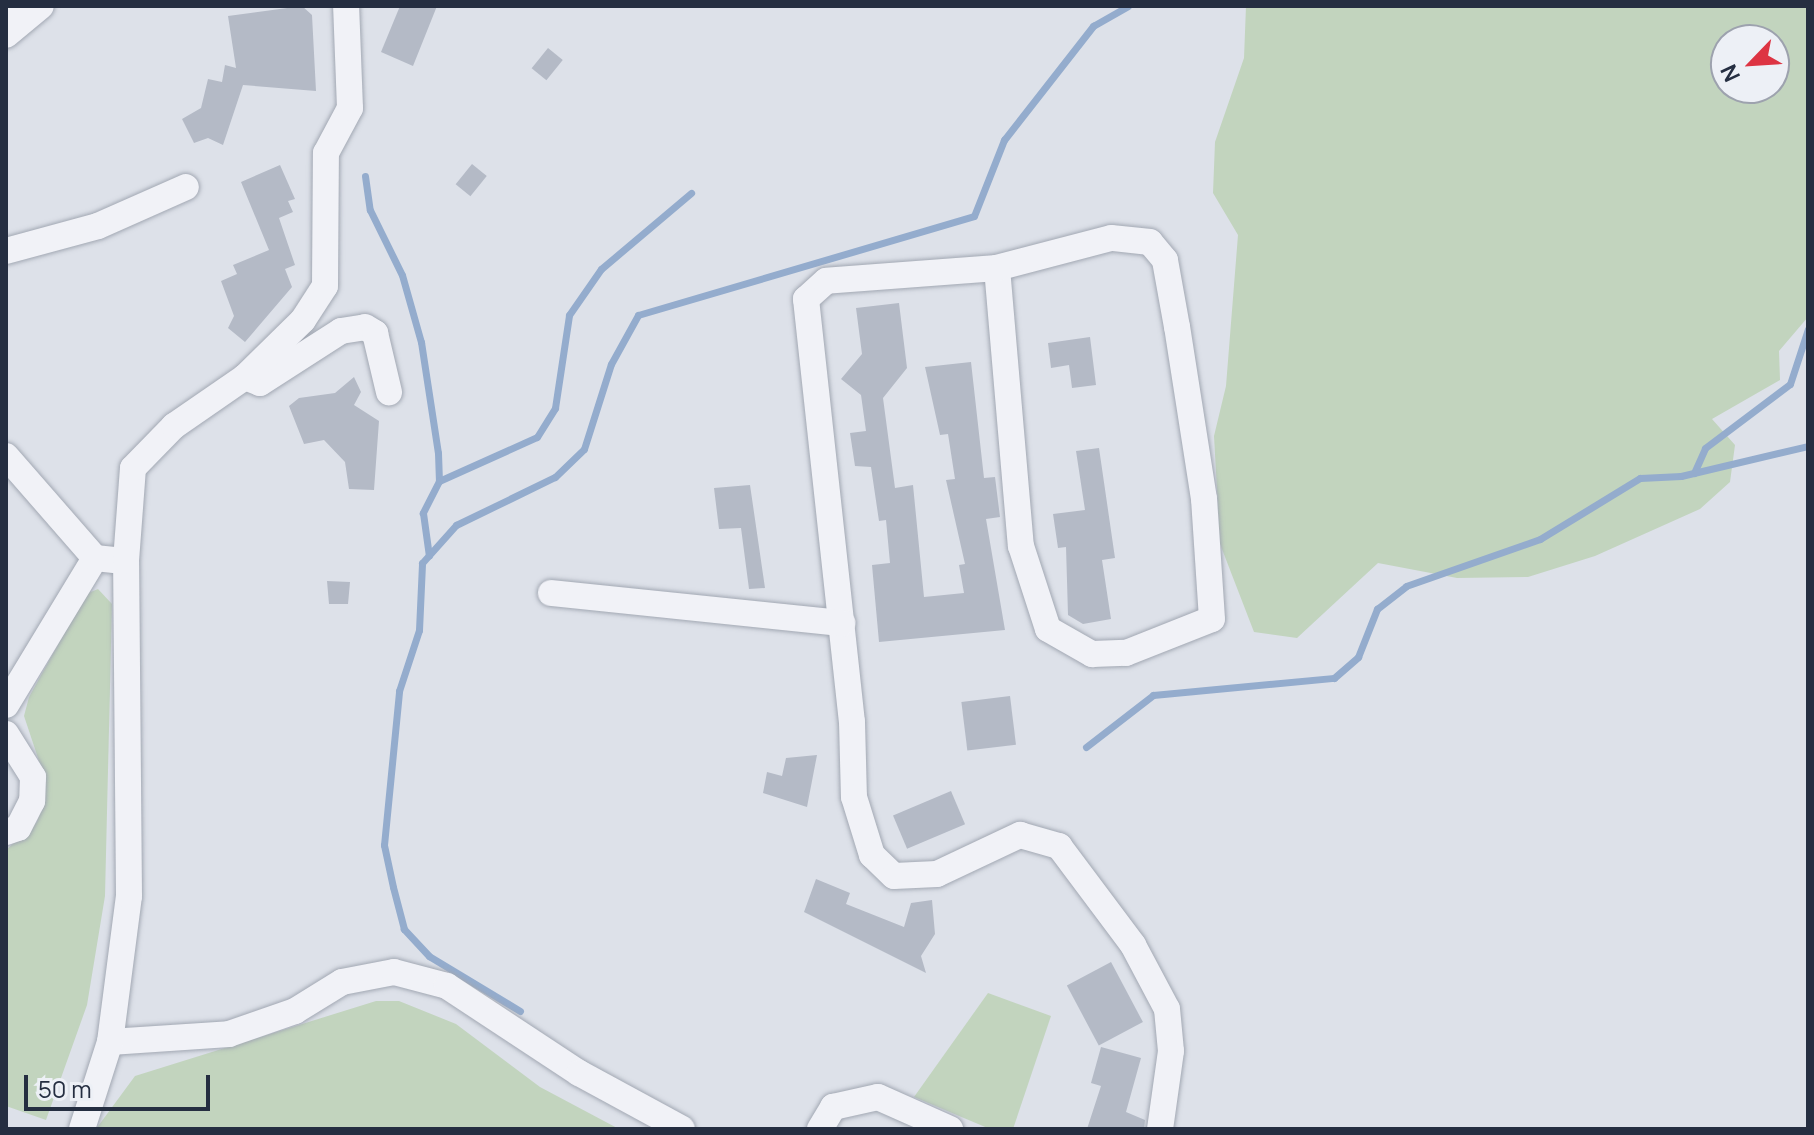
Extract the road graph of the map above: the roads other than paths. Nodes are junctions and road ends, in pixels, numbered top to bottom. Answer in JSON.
{"nodes":[{"id":1,"x":41,"y":6,"type":"edge"},
{"id":2,"x":346,"y":6,"type":"edge"},
{"id":3,"x":6,"y":35,"type":"edge"},
{"id":4,"x":186,"y":187,"type":"dead end"},
{"id":5,"x":6,"y":251,"type":"edge"},
{"id":6,"x":997,"y":268,"type":"junction"},
{"id":7,"x":245,"y":377,"type":"junction"},
{"id":8,"x":389,"y":392,"type":"dead end"},
{"id":9,"x":6,"y":456,"type":"edge"},
{"id":10,"x":95,"y":558,"type":"junction"},
{"id":11,"x":126,"y":561,"type":"junction"},
{"id":12,"x":551,"y":593,"type":"dead end"},
{"id":13,"x":842,"y":623,"type":"junction"},
{"id":14,"x":6,"y":705,"type":"edge"},
{"id":15,"x":6,"y":734,"type":"edge"},
{"id":16,"x":6,"y":832,"type":"edge"},
{"id":17,"x":110,"y":1042,"type":"junction"},
{"id":18,"x":82,"y":1129,"type":"edge"},
{"id":19,"x":682,"y":1129,"type":"edge"},
{"id":20,"x":820,"y":1129,"type":"edge"},
{"id":21,"x":950,"y":1129,"type":"edge"},
{"id":22,"x":1160,"y":1129,"type":"edge"}],
"edges":[{"from":1,"to":3,"type":"street"},
{"from":2,"to":7,"type":"street"},
{"from":4,"to":5,"type":"street"},
{"from":6,"to":6,"type":"street"},
{"from":6,"to":13,"type":"street"},
{"from":7,"to":8,"type":"street"},
{"from":7,"to":11,"type":"street"},
{"from":9,"to":10,"type":"street"},
{"from":10,"to":11,"type":"street"},
{"from":10,"to":14,"type":"street"},
{"from":11,"to":17,"type":"street"},
{"from":12,"to":13,"type":"street"},
{"from":13,"to":22,"type":"street"},
{"from":15,"to":16,"type":"street"},
{"from":17,"to":18,"type":"street"},
{"from":17,"to":19,"type":"street"},
{"from":20,"to":21,"type":"street"}]}
